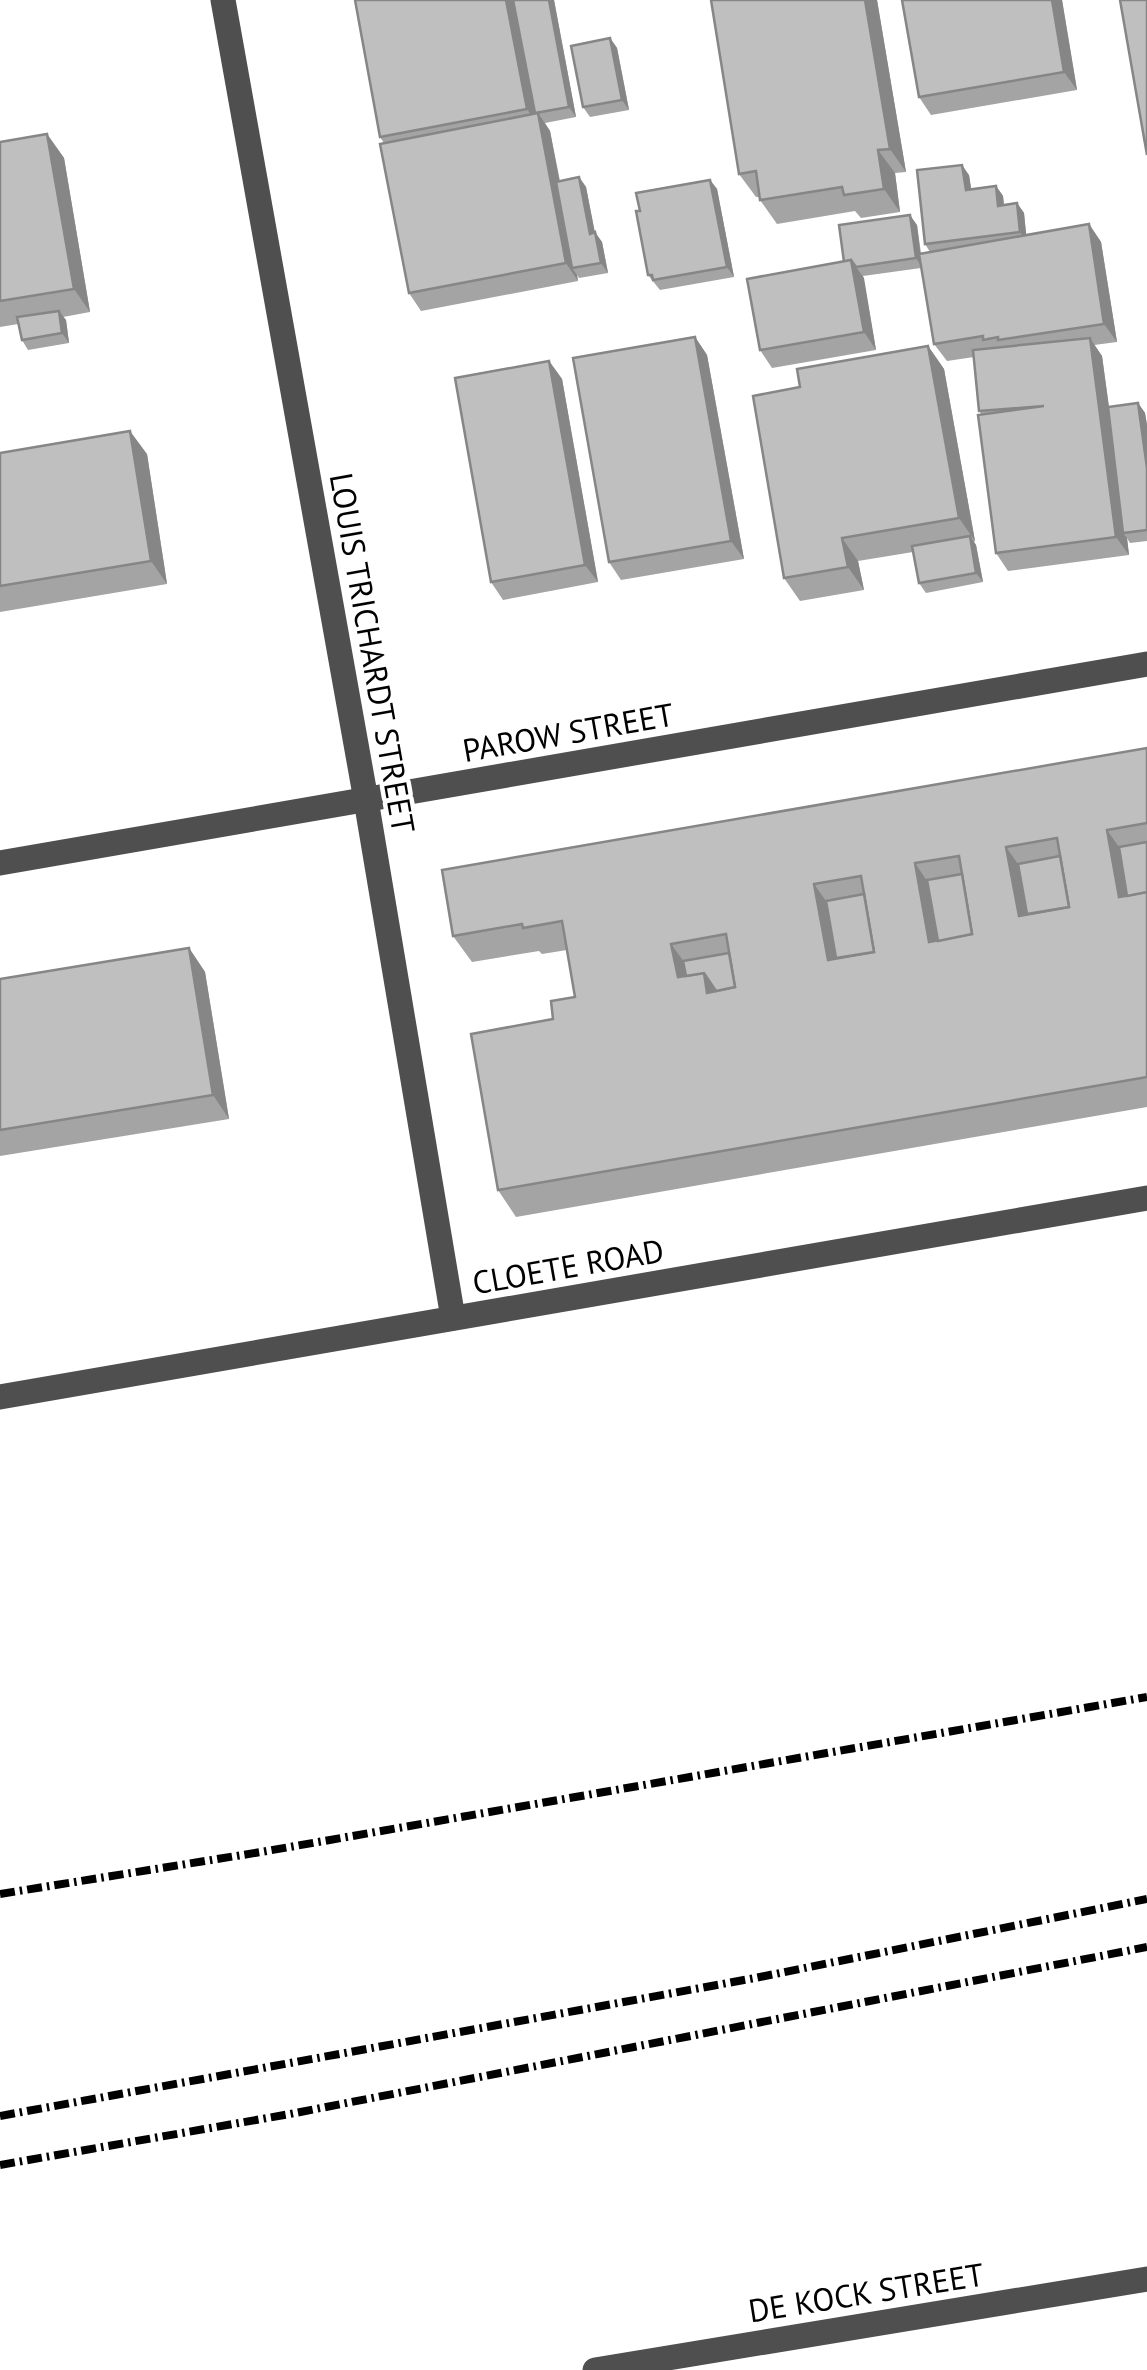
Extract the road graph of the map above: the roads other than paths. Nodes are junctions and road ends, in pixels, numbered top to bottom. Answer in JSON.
{"nodes":[{"id":1,"x":223,"y":0,"type":"edge"},
{"id":2,"x":1147,"y":664,"type":"edge"},
{"id":3,"x":366,"y":800,"type":"junction"},
{"id":4,"x":0,"y":863,"type":"edge"},
{"id":5,"x":1147,"y":1198,"type":"edge"},
{"id":6,"x":453,"y":1318,"type":"junction"},
{"id":7,"x":0,"y":1397,"type":"edge"},
{"id":8,"x":1147,"y":2278,"type":"edge"},
{"id":9,"x":595,"y":2370,"type":"edge"}],
"edges":[{"from":1,"to":3,"type":"street","name":"LOUIS TRICHARDT STREET"},
{"from":2,"to":3,"type":"street","name":"PAROW STREET"},
{"from":3,"to":4,"type":"street","name":"PAROW STREET"},
{"from":3,"to":6,"type":"street","name":"LOUIS TRICHARDT STREET"},
{"from":5,"to":6,"type":"street","name":"CLOETE ROAD"},
{"from":6,"to":7,"type":"street","name":"CLOETE ROAD"},
{"from":8,"to":9,"type":"street","name":"DE KOCK STREET"}]}
